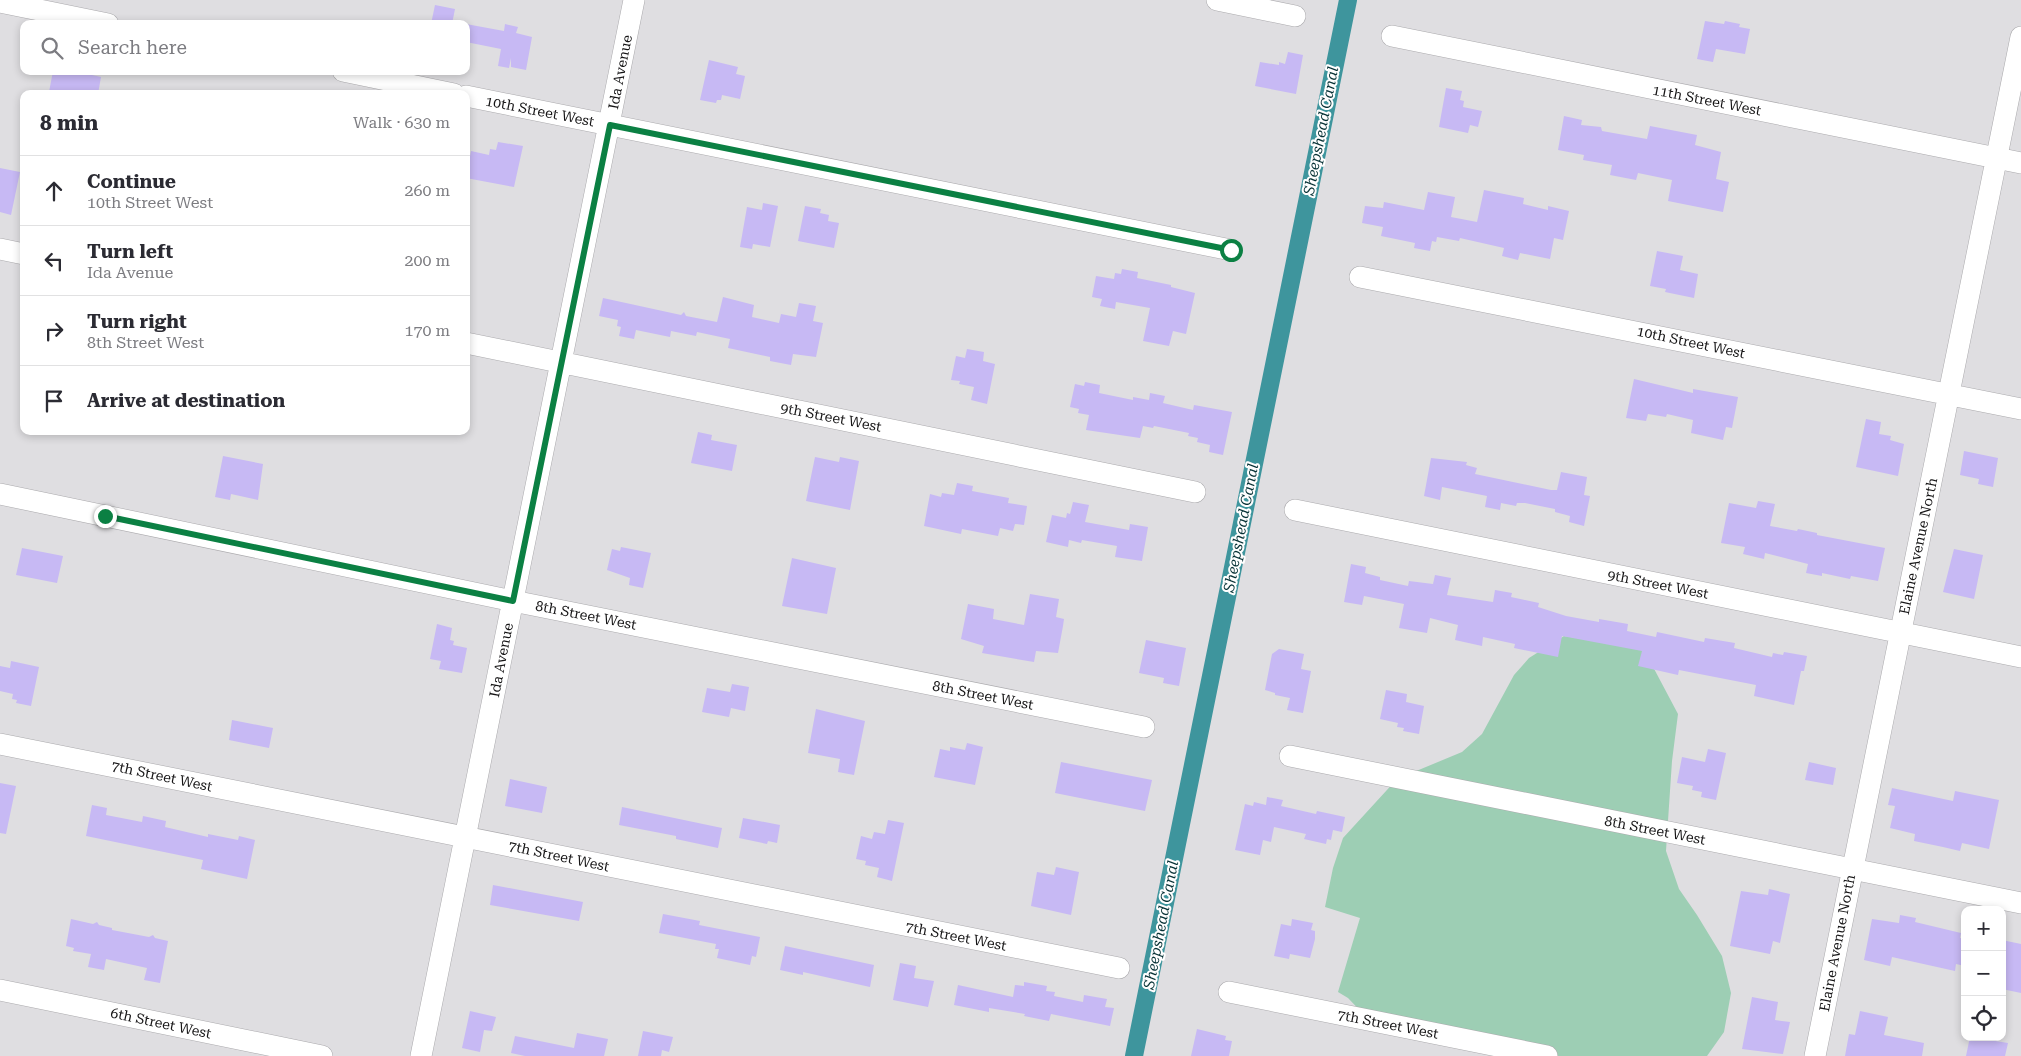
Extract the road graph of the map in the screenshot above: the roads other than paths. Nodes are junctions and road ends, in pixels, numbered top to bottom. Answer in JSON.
{"nodes":[{"id":1,"x":634,"y":0,"type":"edge"},
{"id":2,"x":1217,"y":0,"type":"edge"},
{"id":3,"x":0,"y":2,"type":"edge"},
{"id":4,"x":1295,"y":16,"type":"dead end"},
{"id":5,"x":88,"y":20,"type":"edge"},
{"id":6,"x":1392,"y":36,"type":"dead end"},
{"id":7,"x":2021,"y":37,"type":"edge"},
{"id":8,"x":362,"y":75,"type":"edge"},
{"id":9,"x":435,"y":90,"type":"edge"},
{"id":10,"x":470,"y":97,"type":"edge"},
{"id":11,"x":610,"y":125,"type":"junction"},
{"id":12,"x":1998,"y":158,"type":"junction"},
{"id":13,"x":2021,"y":163,"type":"edge"},
{"id":14,"x":0,"y":249,"type":"edge"},
{"id":15,"x":1231,"y":250,"type":"dead end"},
{"id":16,"x":20,"y":253,"type":"edge"},
{"id":17,"x":1360,"y":277,"type":"dead end"},
{"id":18,"x":470,"y":345,"type":"edge"},
{"id":19,"x":561,"y":363,"type":"junction"},
{"id":20,"x":1948,"y":396,"type":"junction"},
{"id":21,"x":2021,"y":409,"type":"edge"},
{"id":22,"x":1195,"y":492,"type":"dead end"},
{"id":23,"x":0,"y":494,"type":"edge"},
{"id":24,"x":1295,"y":510,"type":"dead end"},
{"id":25,"x":513,"y":601,"type":"junction"},
{"id":26,"x":1900,"y":633,"type":"junction"},
{"id":27,"x":2021,"y":657,"type":"edge"},
{"id":28,"x":1144,"y":727,"type":"dead end"},
{"id":29,"x":0,"y":744,"type":"edge"},
{"id":30,"x":1290,"y":756,"type":"dead end"},
{"id":31,"x":465,"y":837,"type":"junction"},
{"id":32,"x":1852,"y":869,"type":"junction"},
{"id":33,"x":2021,"y":903,"type":"edge"},
{"id":34,"x":1119,"y":968,"type":"dead end"},
{"id":35,"x":0,"y":990,"type":"edge"},
{"id":36,"x":1229,"y":992,"type":"dead end"},
{"id":37,"x":322,"y":1056,"type":"edge"},
{"id":38,"x":422,"y":1056,"type":"edge"},
{"id":39,"x":1547,"y":1056,"type":"edge"},
{"id":40,"x":1815,"y":1056,"type":"edge"}],
"edges":[{"from":1,"to":11,"type":"street","name":"Ida Avenue"},
{"from":2,"to":4,"type":"street"},
{"from":3,"to":5,"type":"street"},
{"from":6,"to":12,"type":"street","name":"11th Street West"},
{"from":7,"to":12,"type":"street","name":"Elaine Avenue North"},
{"from":8,"to":9,"type":"street"},
{"from":10,"to":11,"type":"street","name":"10th Street West"},
{"from":11,"to":15,"type":"street","name":"10th Street West"},
{"from":11,"to":19,"type":"street","name":"Ida Avenue"},
{"from":12,"to":13,"type":"street","name":"11th Street West"},
{"from":12,"to":20,"type":"street","name":"Elaine Avenue North"},
{"from":14,"to":16,"type":"street"},
{"from":17,"to":20,"type":"street","name":"10th Street West"},
{"from":18,"to":19,"type":"street","name":"9th Street West"},
{"from":19,"to":22,"type":"street","name":"9th Street West"},
{"from":19,"to":25,"type":"street","name":"Ida Avenue"},
{"from":20,"to":21,"type":"street","name":"10th Street West"},
{"from":20,"to":26,"type":"street","name":"Elaine Avenue North"},
{"from":23,"to":25,"type":"street","name":"8th Street West"},
{"from":24,"to":26,"type":"street","name":"9th Street West"},
{"from":25,"to":28,"type":"street","name":"8th Street West"},
{"from":25,"to":31,"type":"street","name":"Ida Avenue"},
{"from":26,"to":27,"type":"street","name":"9th Street West"},
{"from":26,"to":32,"type":"street","name":"Elaine Avenue North"},
{"from":29,"to":31,"type":"street","name":"7th Street West"},
{"from":30,"to":32,"type":"street","name":"8th Street West"},
{"from":31,"to":34,"type":"street","name":"7th Street West"},
{"from":31,"to":38,"type":"street","name":"Ida Avenue"},
{"from":32,"to":33,"type":"street","name":"8th Street West"},
{"from":32,"to":40,"type":"street","name":"Elaine Avenue North"},
{"from":35,"to":37,"type":"street","name":"6th Street West"},
{"from":36,"to":39,"type":"street","name":"7th Street West"}]}
